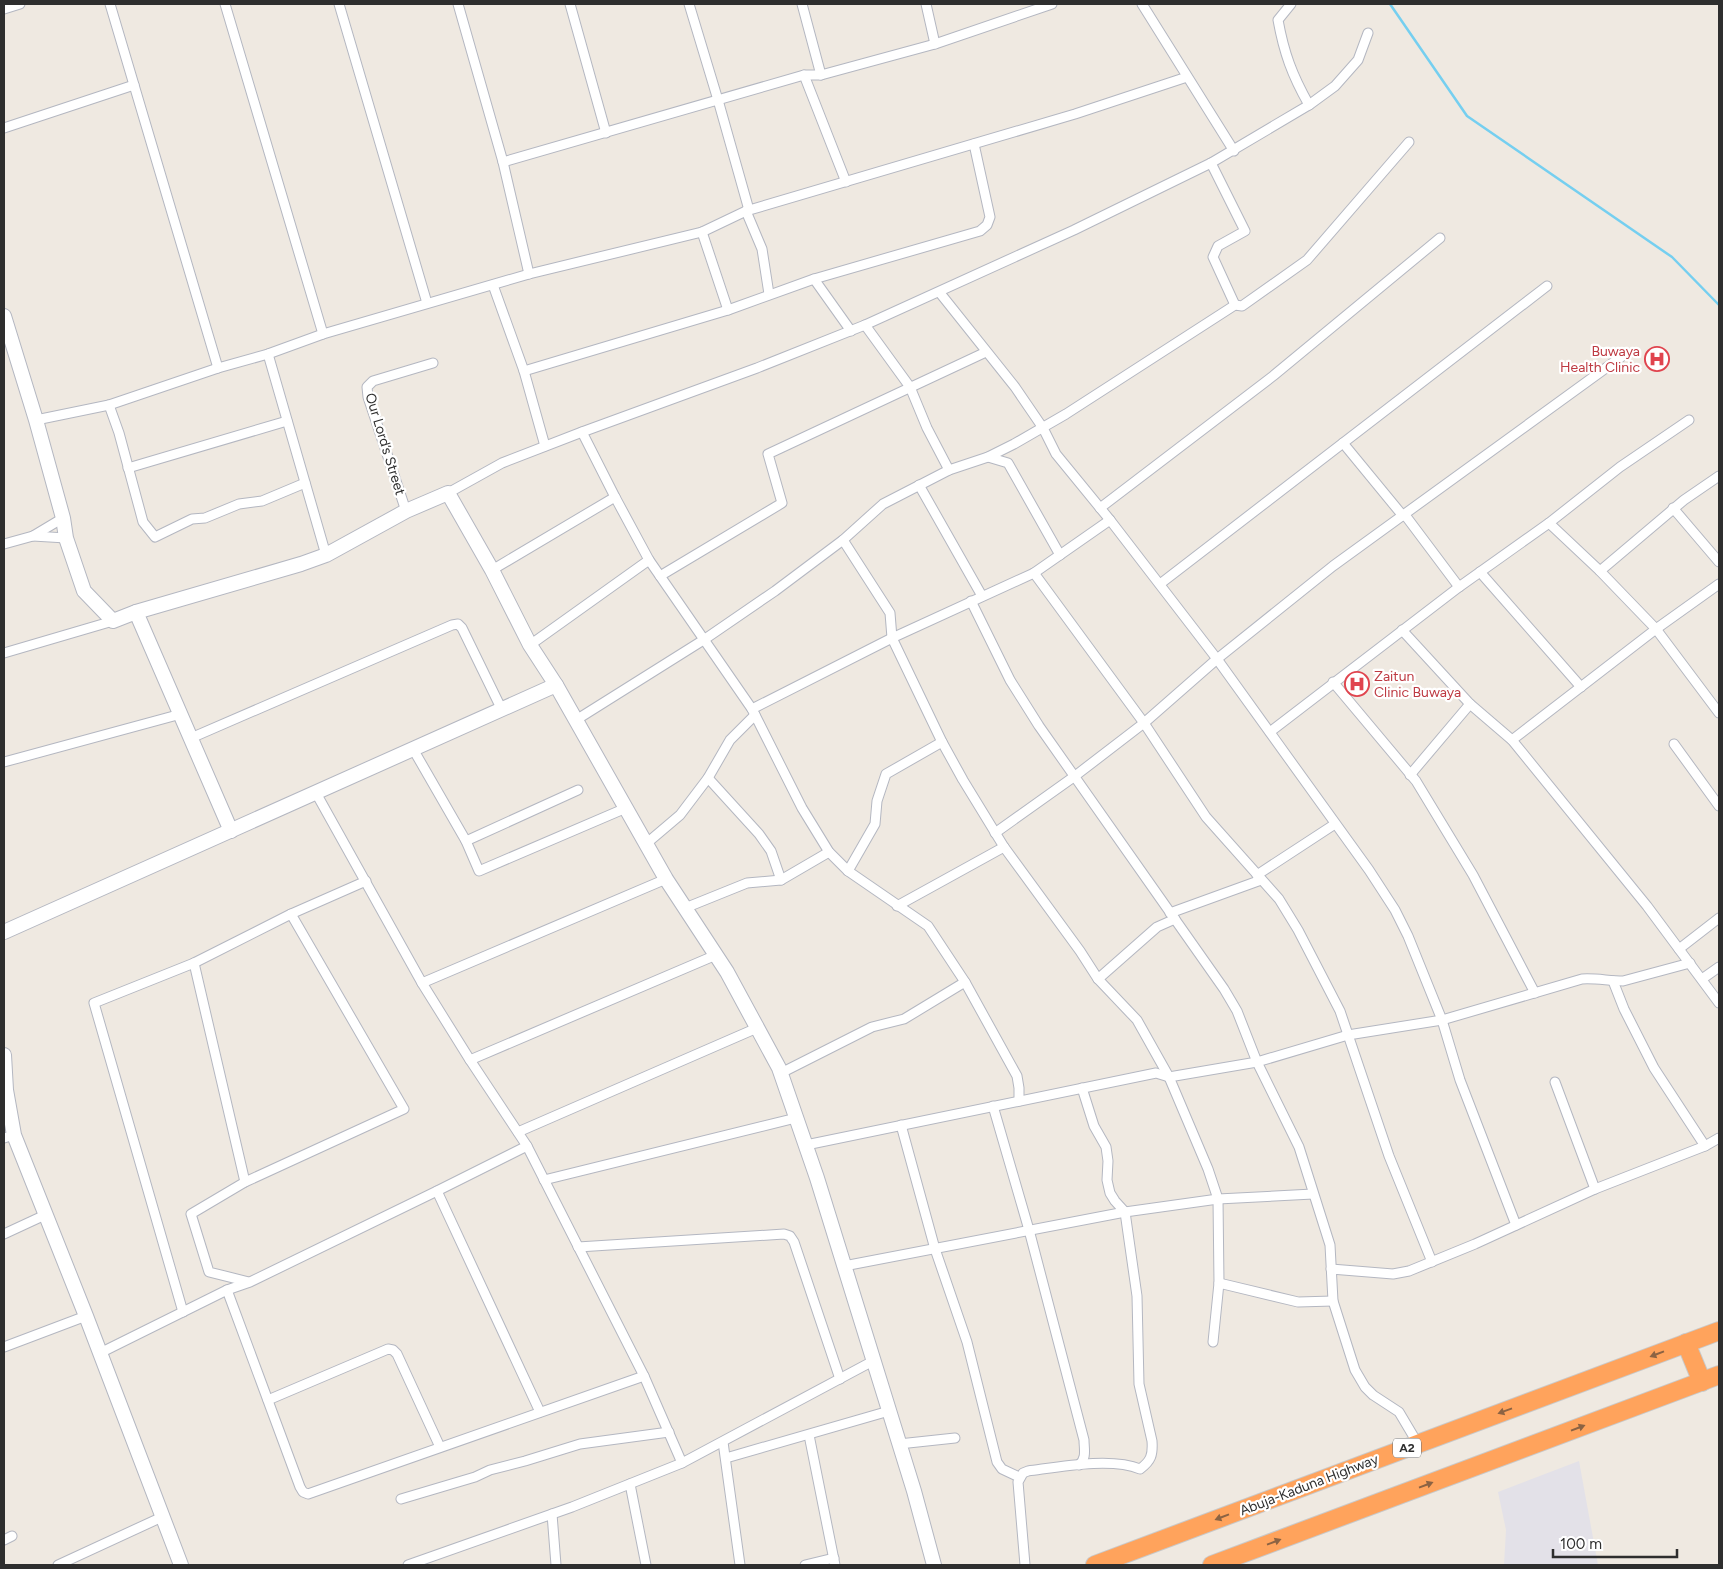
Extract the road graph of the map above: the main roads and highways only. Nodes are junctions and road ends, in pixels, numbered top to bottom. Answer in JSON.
{"nodes":[{"id":1,"x":1719,"y":1331,"type":"edge"},
{"id":2,"x":1686,"y":1343,"type":"junction"},
{"id":3,"x":1719,"y":1375,"type":"edge"},
{"id":4,"x":1702,"y":1382,"type":"junction"},
{"id":5,"x":1095,"y":1565,"type":"edge"},
{"id":6,"x":1212,"y":1565,"type":"edge"}],
"edges":[{"from":1,"to":2,"type":"highway","name":"Abuja-Kaduna Highway","number":"A2"},
{"from":2,"to":4,"type":"highway"},
{"from":2,"to":5,"type":"highway","name":"Abuja-Kaduna Highway","number":"A2","one_way":true},
{"from":3,"to":4,"type":"highway"},
{"from":6,"to":4,"type":"highway","one_way":true}]}
